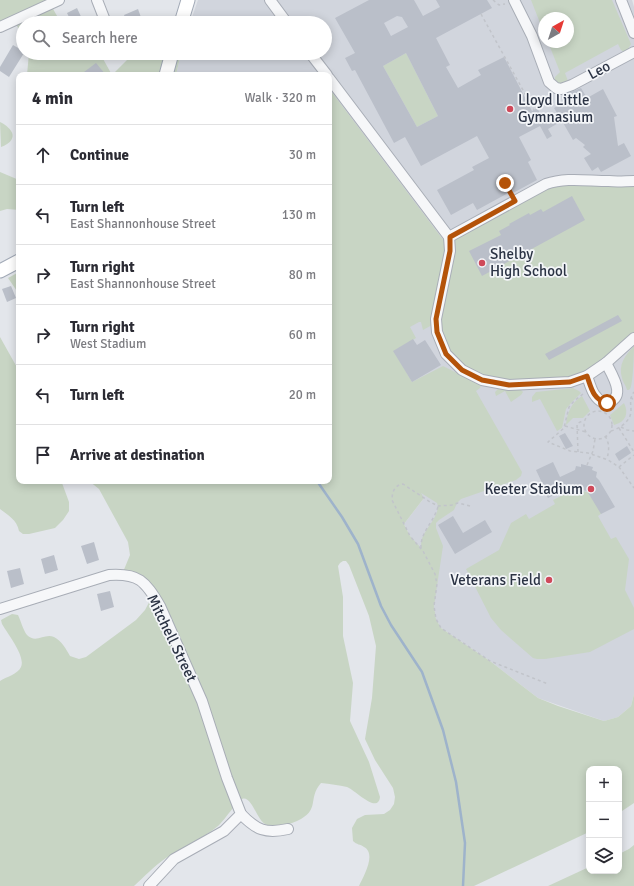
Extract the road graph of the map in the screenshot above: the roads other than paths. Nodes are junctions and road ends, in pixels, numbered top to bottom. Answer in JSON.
{"nodes":[{"id":1,"x":58,"y":0,"type":"edge"},
{"id":2,"x":97,"y":0,"type":"edge"},
{"id":3,"x":188,"y":0,"type":"edge"},
{"id":4,"x":270,"y":0,"type":"edge"},
{"id":5,"x":621,"y":0,"type":"edge"},
{"id":6,"x":509,"y":2,"type":"edge"},
{"id":7,"x":25,"y":16,"type":"edge"},
{"id":8,"x":103,"y":16,"type":"edge"},
{"id":9,"x":183,"y":16,"type":"edge"},
{"id":10,"x":282,"y":16,"type":"edge"},
{"id":11,"x":16,"y":20,"type":"edge"},
{"id":12,"x":0,"y":28,"type":"edge"},
{"id":13,"x":634,"y":33,"type":"edge"},
{"id":14,"x":634,"y":52,"type":"edge"},
{"id":15,"x":170,"y":60,"type":"edge"},
{"id":16,"x":315,"y":60,"type":"edge"},
{"id":17,"x":167,"y":72,"type":"edge"},
{"id":18,"x":324,"y":72,"type":"edge"},
{"id":19,"x":332,"y":82,"type":"edge"},
{"id":20,"x":634,"y":181,"type":"edge"},
{"id":21,"x":450,"y":237,"type":"junction"},
{"id":22,"x":16,"y":263,"type":"edge"},
{"id":23,"x":0,"y":271,"type":"edge"},
{"id":24,"x":634,"y":338,"type":"edge"},
{"id":25,"x":606,"y":363,"type":"junction"},
{"id":26,"x":587,"y":376,"type":"junction"},
{"id":27,"x":0,"y":609,"type":"edge"},
{"id":28,"x":241,"y":814,"type":"junction"},
{"id":29,"x":288,"y":829,"type":"dead end"},
{"id":30,"x":149,"y":886,"type":"edge"}],
"edges":[{"from":1,"to":7,"type":"street"},
{"from":2,"to":8,"type":"street"},
{"from":3,"to":9,"type":"main road"},
{"from":4,"to":10,"type":"street"},
{"from":5,"to":13,"type":"street"},
{"from":6,"to":14,"type":"street","name":"Leo"},
{"from":11,"to":12,"type":"street"},
{"from":15,"to":17,"type":"main road"},
{"from":16,"to":18,"type":"street"},
{"from":19,"to":21,"type":"street"},
{"from":20,"to":21,"type":"street"},
{"from":21,"to":26,"type":"street"},
{"from":22,"to":23,"type":"main road"},
{"from":24,"to":25,"type":"street"},
{"from":25,"to":26,"type":"street"},
{"from":25,"to":26,"type":"street"},
{"from":27,"to":28,"type":"street","name":"Mitchell Street"},
{"from":28,"to":29,"type":"street","name":"Mitchell Street"},
{"from":28,"to":30,"type":"street"}]}
